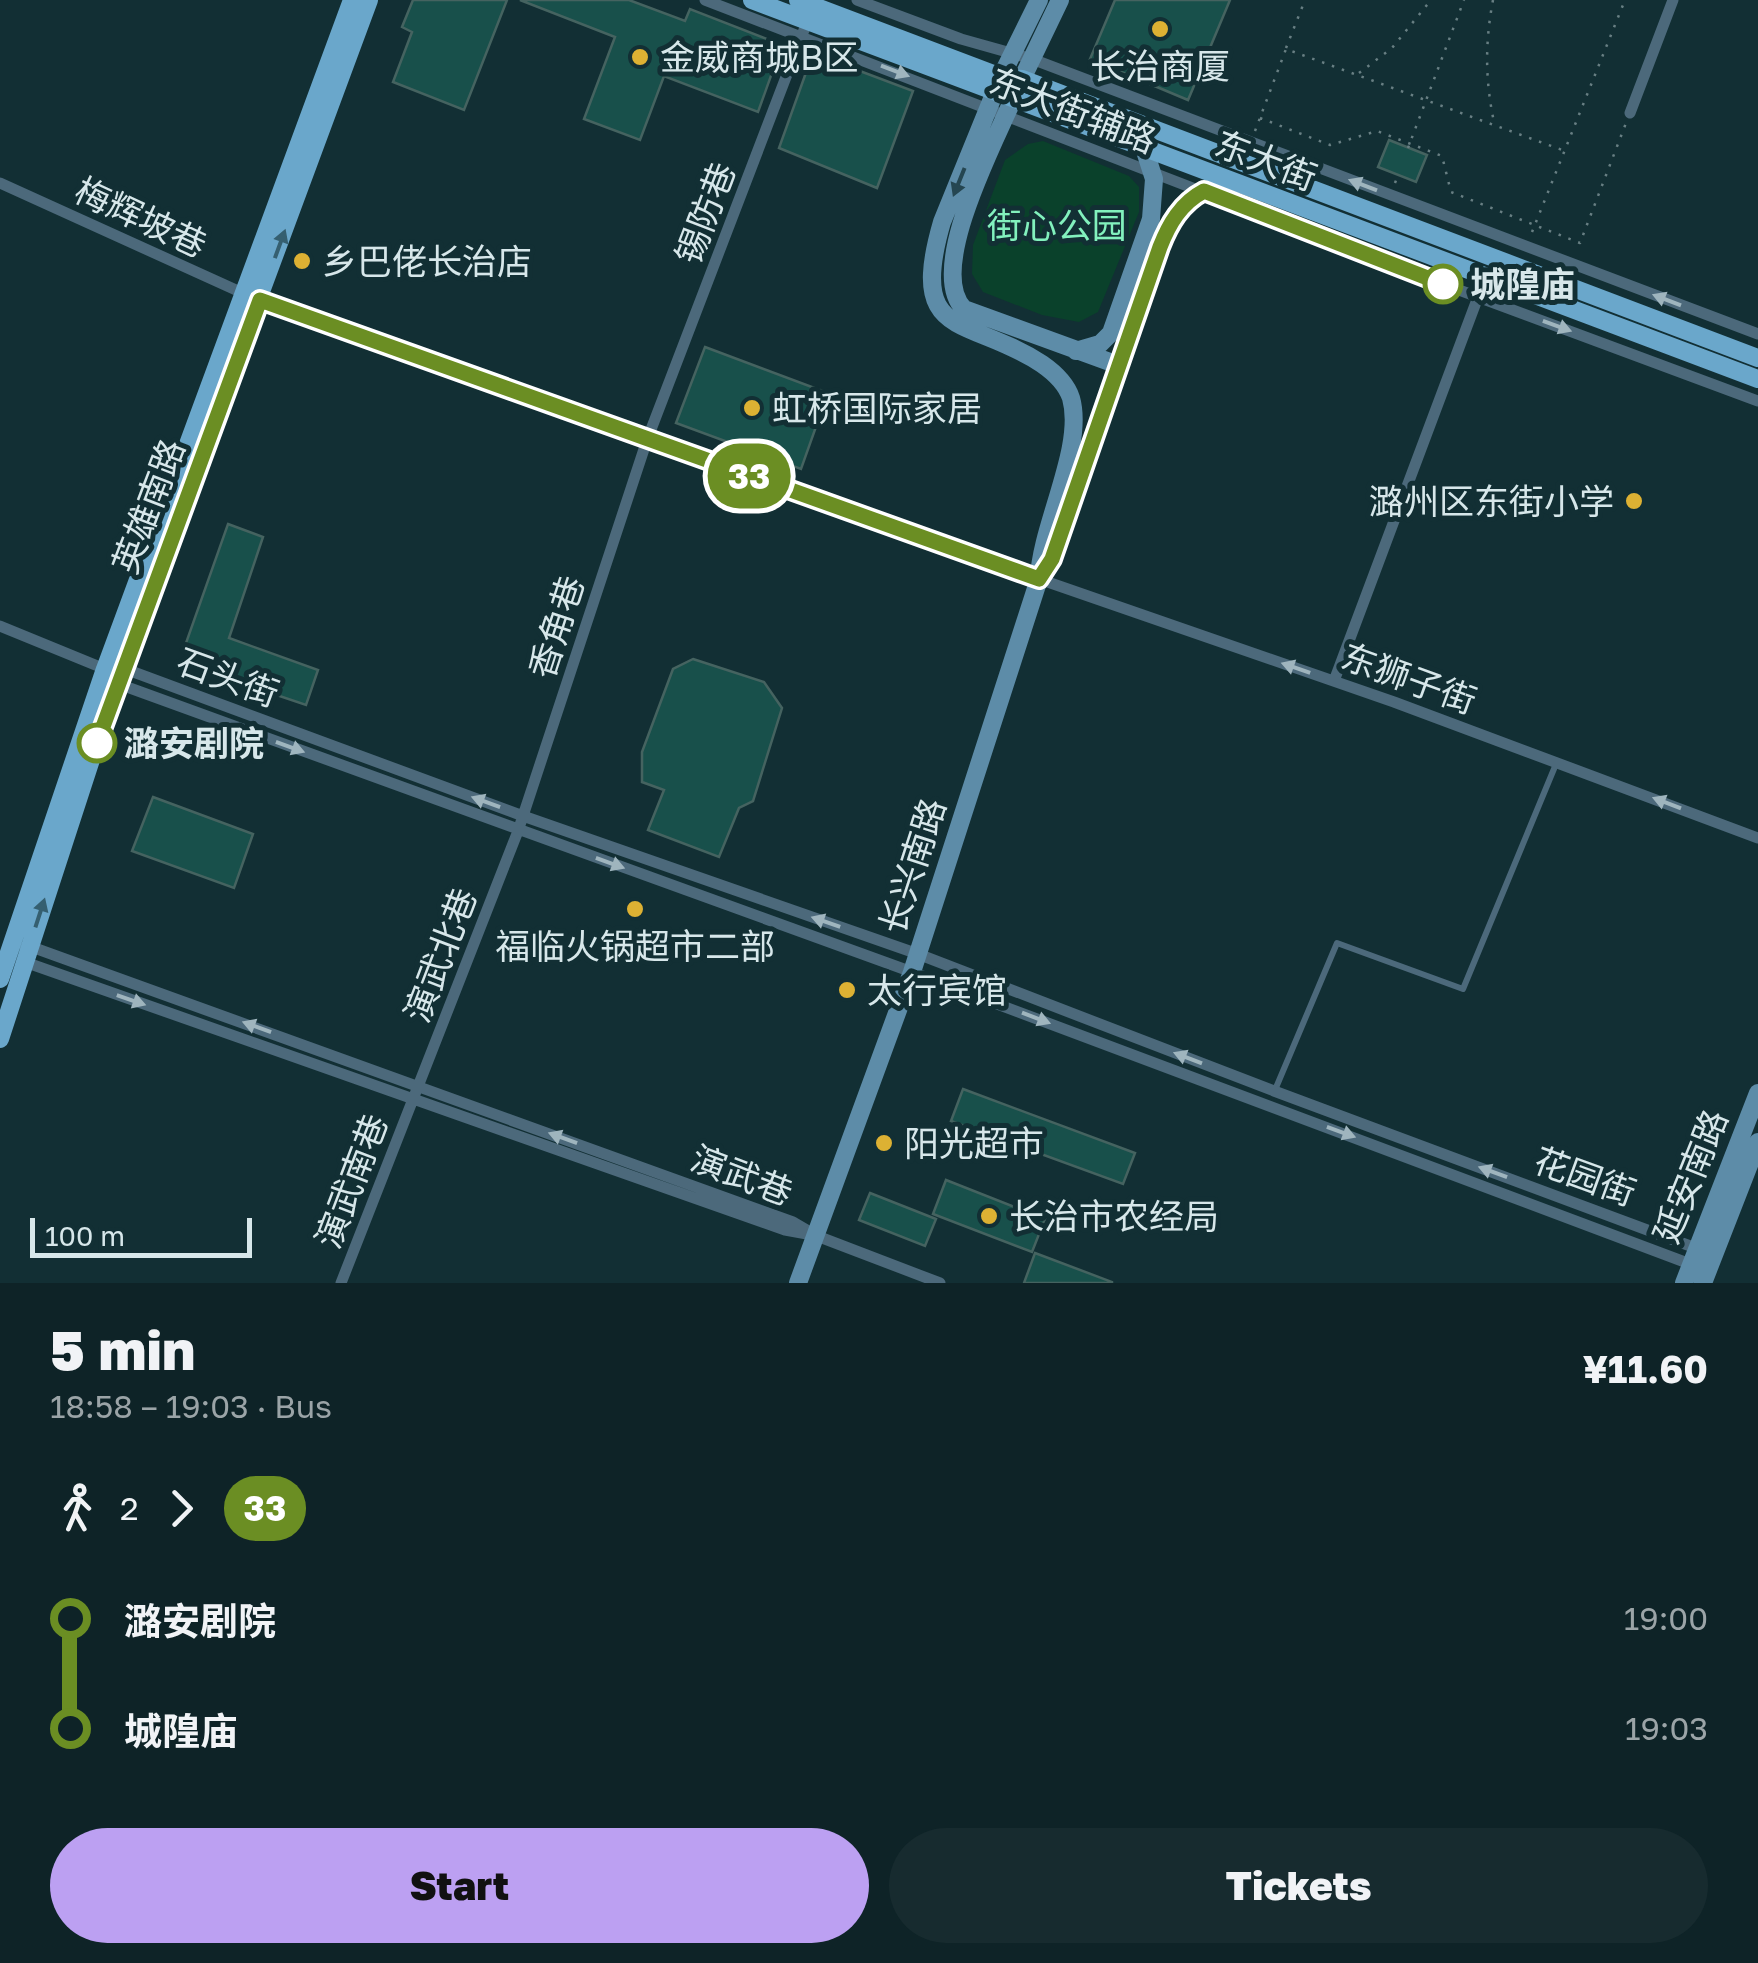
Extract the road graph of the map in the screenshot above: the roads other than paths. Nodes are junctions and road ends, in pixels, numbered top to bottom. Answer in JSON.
{"nodes":[{"id":1,"x":352,"y":0,"type":"edge"},
{"id":2,"x":368,"y":0,"type":"edge"},
{"id":3,"x":705,"y":0,"type":"edge"},
{"id":4,"x":752,"y":0,"type":"edge"},
{"id":5,"x":857,"y":0,"type":"edge"},
{"id":6,"x":1039,"y":0,"type":"edge"},
{"id":7,"x":1060,"y":0,"type":"edge"},
{"id":8,"x":1673,"y":0,"type":"edge"},
{"id":9,"x":805,"y":16,"type":"edge"},
{"id":10,"x":1022,"y":56,"type":"junction"},
{"id":11,"x":1022,"y":78,"type":"junction"},
{"id":12,"x":1001,"y":98,"type":"junction"},
{"id":13,"x":1630,"y":112,"type":"road end"},
{"id":14,"x":1144,"y":148,"type":"junction"},
{"id":15,"x":1151,"y":170,"type":"junction"},
{"id":16,"x":0,"y":183,"type":"edge"},
{"id":17,"x":1236,"y":184,"type":"junction"},
{"id":18,"x":1204,"y":191,"type":"junction"},
{"id":19,"x":252,"y":297,"type":"junction"},
{"id":20,"x":1478,"y":297,"type":"junction"},
{"id":21,"x":1758,"y":334,"type":"edge"},
{"id":22,"x":1076,"y":350,"type":"junction"},
{"id":23,"x":1758,"y":358,"type":"edge"},
{"id":24,"x":1118,"y":365,"type":"junction"},
{"id":25,"x":1758,"y":379,"type":"edge"},
{"id":26,"x":1758,"y":401,"type":"edge"},
{"id":27,"x":648,"y":440,"type":"junction"},
{"id":28,"x":1039,"y":579,"type":"junction"},
{"id":29,"x":0,"y":626,"type":"edge"},
{"id":30,"x":115,"y":673,"type":"junction"},
{"id":31,"x":1334,"y":680,"type":"junction"},
{"id":32,"x":1558,"y":761,"type":"junction"},
{"id":33,"x":523,"y":816,"type":"junction"},
{"id":34,"x":518,"y":831,"type":"junction"},
{"id":35,"x":1758,"y":838,"type":"edge"},
{"id":36,"x":8,"y":952,"type":"junction"},
{"id":37,"x":27,"y":955,"type":"junction"},
{"id":38,"x":915,"y":963,"type":"junction"},
{"id":39,"x":0,"y":979,"type":"edge"},
{"id":40,"x":0,"y":1039,"type":"edge"},
{"id":41,"x":418,"y":1085,"type":"junction"},
{"id":42,"x":1274,"y":1091,"type":"junction"},
{"id":43,"x":1758,"y":1093,"type":"edge"},
{"id":44,"x":412,"y":1099,"type":"junction"},
{"id":45,"x":1266,"y":1104,"type":"junction"},
{"id":46,"x":1758,"y":1142,"type":"edge"},
{"id":47,"x":816,"y":1236,"type":"junction"},
{"id":48,"x":1700,"y":1257,"type":"junction"},
{"id":49,"x":341,"y":1283,"type":"edge"},
{"id":50,"x":798,"y":1283,"type":"edge"},
{"id":51,"x":940,"y":1283,"type":"edge"},
{"id":52,"x":1684,"y":1283,"type":"edge"},
{"id":53,"x":1703,"y":1283,"type":"edge"}],
"edges":[{"from":1,"to":19,"type":"main road","name":"英雄南路"},
{"from":19,"to":2,"type":"main road","name":"英雄南路","one_way":true},
{"from":3,"to":9,"type":"street","name":"东大街辅路"},
{"from":4,"to":9,"type":"main road","name":"东大街"},
{"from":5,"to":10,"type":"street","name":"东大街辅路"},
{"from":6,"to":10,"type":"main road"},
{"from":7,"to":10,"type":"main road"},
{"from":8,"to":13,"type":"street"},
{"from":9,"to":12,"type":"main road","name":"东大街"},
{"from":9,"to":12,"type":"street","name":"东大街辅路","one_way":true},
{"from":9,"to":27,"type":"street","name":"锡防巷"},
{"from":10,"to":11,"type":"main road"},
{"from":10,"to":12,"type":"main road"},
{"from":21,"to":10,"type":"street","name":"东大街辅路","one_way":true},
{"from":11,"to":12,"type":"main road","name":"东大街"},
{"from":11,"to":23,"type":"main road","name":"东大街"},
{"from":12,"to":14,"type":"main road","name":"东大街"},
{"from":12,"to":15,"type":"street","name":"东大街辅路"},
{"from":12,"to":22,"type":"main road"},
{"from":12,"to":28,"type":"main road","name":"长兴南路","one_way":true},
{"from":14,"to":15,"type":"main road"},
{"from":14,"to":17,"type":"main road","name":"东大街"},
{"from":15,"to":18,"type":"street","name":"东大街辅路"},
{"from":15,"to":22,"type":"main road"},
{"from":16,"to":19,"type":"street","name":"梅辉坡巷"},
{"from":17,"to":18,"type":"main road"},
{"from":17,"to":25,"type":"main road","name":"东大街"},
{"from":18,"to":20,"type":"street","name":"东大街辅路"},
{"from":18,"to":24,"type":"main road","name":"长兴南路"},
{"from":19,"to":27,"type":"street"},
{"from":19,"to":30,"type":"main road","name":"英雄南路"},
{"from":20,"to":26,"type":"street","name":"东大街辅路","one_way":true},
{"from":20,"to":31,"type":"street"},
{"from":22,"to":24,"type":"main road"},
{"from":24,"to":28,"type":"main road","name":"长兴南路"},
{"from":27,"to":28,"type":"street"},
{"from":27,"to":33,"type":"street","name":"香角巷"},
{"from":31,"to":28,"type":"street","name":"东狮子街","one_way":true},
{"from":28,"to":38,"type":"main road","name":"长兴南路"},
{"from":29,"to":30,"type":"street"},
{"from":33,"to":30,"type":"street","name":"石头街","one_way":true},
{"from":30,"to":34,"type":"street","name":"石头街","one_way":true},
{"from":30,"to":36,"type":"main road","name":"英雄南路"},
{"from":37,"to":30,"type":"main road","name":"英雄南路","one_way":true},
{"from":31,"to":32,"type":"street","name":"东狮子街"},
{"from":35,"to":32,"type":"street","name":"东狮子街","one_way":true},
{"from":32,"to":42,"type":"lane"},
{"from":33,"to":34,"type":"street","name":"香角巷"},
{"from":38,"to":33,"type":"street","name":"石头街","one_way":true},
{"from":34,"to":38,"type":"street","name":"石头街","one_way":true},
{"from":34,"to":41,"type":"street","name":"演武北巷"},
{"from":36,"to":37,"type":"street","name":"演武巷"},
{"from":36,"to":39,"type":"main road","name":"英雄南路"},
{"from":37,"to":40,"type":"main road","name":"英雄南路"},
{"from":41,"to":37,"type":"street","name":"演武巷","one_way":true},
{"from":37,"to":44,"type":"street","name":"演武巷","one_way":true},
{"from":42,"to":38,"type":"street","name":"花园街","one_way":true},
{"from":38,"to":45,"type":"street","name":"花园街","one_way":true},
{"from":38,"to":47,"type":"main road","name":"长兴南路"},
{"from":41,"to":44,"type":"street","name":"演武北巷"},
{"from":47,"to":41,"type":"street","name":"演武巷","one_way":true},
{"from":42,"to":45,"type":"lane"},
{"from":48,"to":42,"type":"street","name":"花园街","one_way":true},
{"from":43,"to":48,"type":"main road","name":"延安南路"},
{"from":44,"to":47,"type":"street","name":"演武巷"},
{"from":44,"to":49,"type":"street","name":"演武南巷"},
{"from":45,"to":48,"type":"street","name":"花园街","one_way":true},
{"from":46,"to":48,"type":"main road","name":"延安南路"},
{"from":47,"to":50,"type":"main road","name":"长兴南路"},
{"from":47,"to":51,"type":"street"},
{"from":48,"to":52,"type":"main road","name":"延安南路"},
{"from":48,"to":53,"type":"main road","name":"延安南路"}]}
